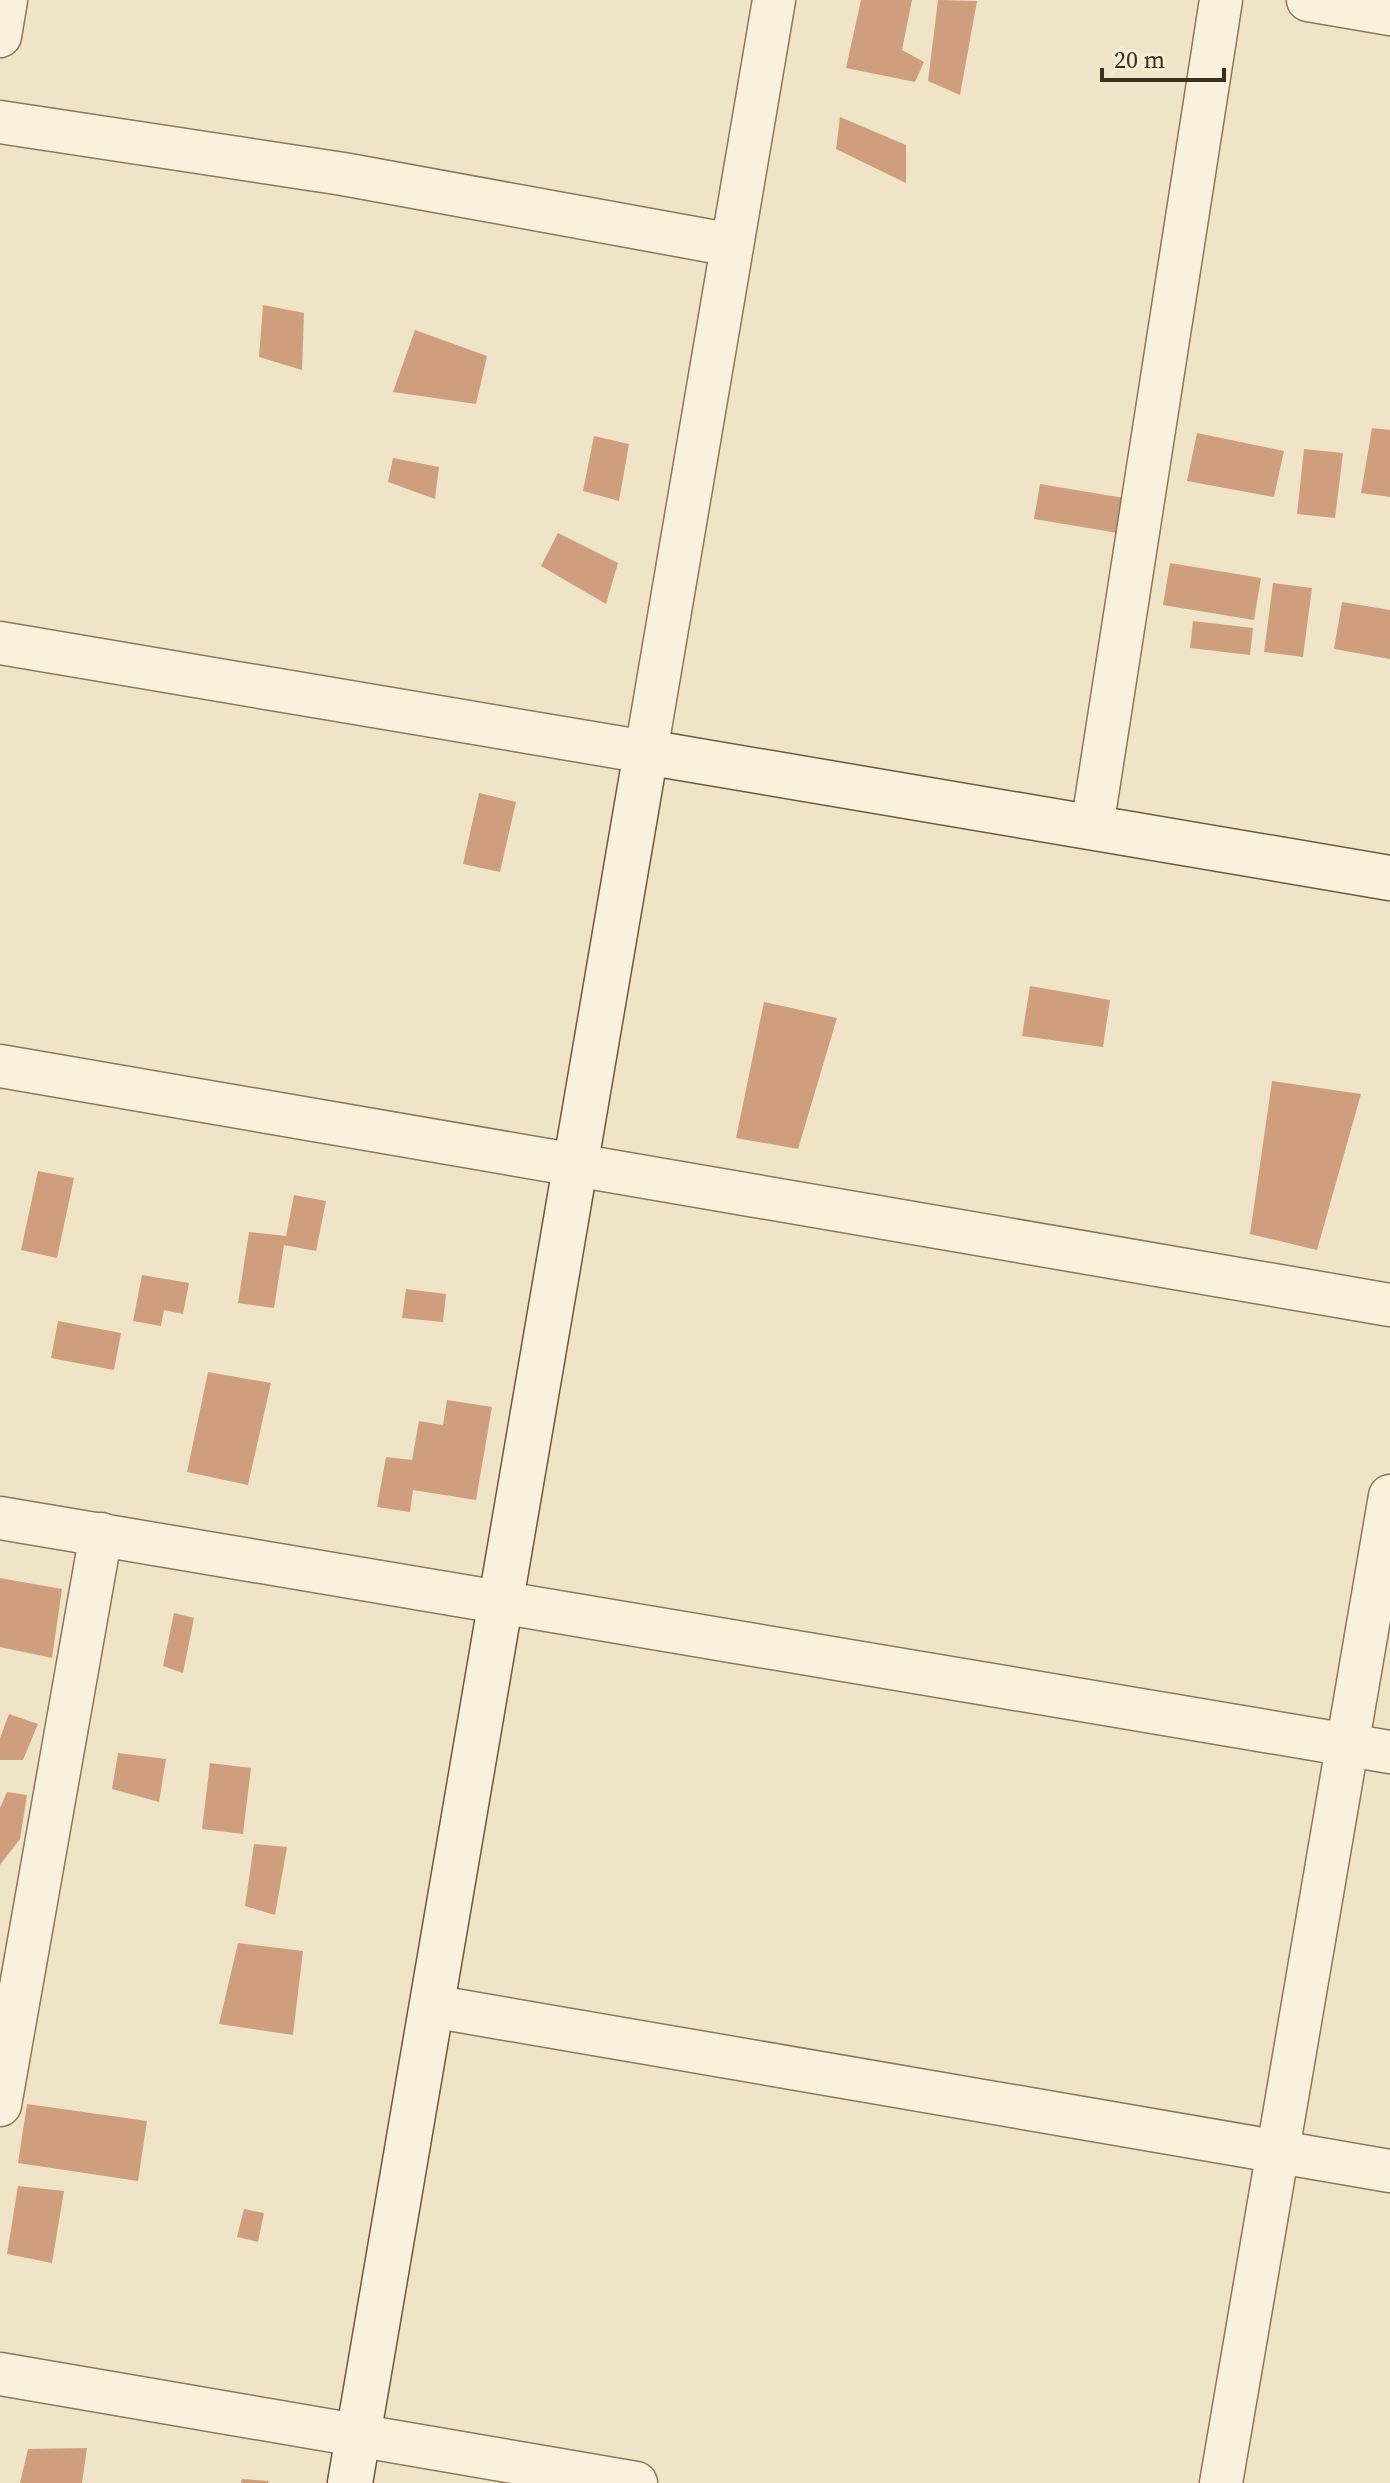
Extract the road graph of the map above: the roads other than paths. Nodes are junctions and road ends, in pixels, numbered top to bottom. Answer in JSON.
{"nodes":[{"id":1,"x":6,"y":0,"type":"edge"},
{"id":2,"x":774,"y":0,"type":"edge"},
{"id":3,"x":1221,"y":0,"type":"edge"},
{"id":4,"x":1308,"y":0,"type":"edge"},
{"id":5,"x":1390,"y":14,"type":"edge"},
{"id":6,"x":0,"y":36,"type":"edge"},
{"id":7,"x":0,"y":122,"type":"edge"},
{"id":8,"x":732,"y":245,"type":"junction"},
{"id":9,"x":0,"y":643,"type":"edge"},
{"id":10,"x":646,"y":752,"type":"junction"},
{"id":11,"x":1092,"y":827,"type":"junction"},
{"id":12,"x":1390,"y":878,"type":"edge"},
{"id":13,"x":0,"y":1066,"type":"edge"},
{"id":14,"x":575,"y":1165,"type":"junction"},
{"id":15,"x":1390,"y":1305,"type":"edge"},
{"id":16,"x":1390,"y":1496,"type":"edge"},
{"id":17,"x":0,"y":1518,"type":"edge"},
{"id":18,"x":101,"y":1534,"type":"junction"},
{"id":19,"x":501,"y":1601,"type":"junction"},
{"id":20,"x":1348,"y":1745,"type":"junction"},
{"id":21,"x":1390,"y":1752,"type":"edge"},
{"id":22,"x":431,"y":2006,"type":"junction"},
{"id":23,"x":0,"y":2105,"type":"edge"},
{"id":24,"x":1278,"y":2152,"type":"junction"},
{"id":25,"x":1390,"y":2171,"type":"edge"},
{"id":26,"x":0,"y":2374,"type":"edge"},
{"id":27,"x":358,"y":2435,"type":"junction"},
{"id":28,"x":350,"y":2483,"type":"edge"},
{"id":29,"x":636,"y":2483,"type":"edge"},
{"id":30,"x":1221,"y":2483,"type":"edge"}],
"edges":[{"from":1,"to":6,"type":"street"},
{"from":2,"to":8,"type":"street"},
{"from":3,"to":11,"type":"street"},
{"from":4,"to":5,"type":"street"},
{"from":7,"to":8,"type":"street"},
{"from":8,"to":10,"type":"street"},
{"from":9,"to":10,"type":"street"},
{"from":10,"to":11,"type":"street"},
{"from":10,"to":14,"type":"street"},
{"from":11,"to":12,"type":"street"},
{"from":13,"to":14,"type":"street"},
{"from":14,"to":15,"type":"street"},
{"from":14,"to":19,"type":"street"},
{"from":16,"to":20,"type":"street"},
{"from":17,"to":18,"type":"street"},
{"from":18,"to":19,"type":"street"},
{"from":18,"to":23,"type":"street"},
{"from":19,"to":20,"type":"street"},
{"from":19,"to":22,"type":"street"},
{"from":20,"to":21,"type":"street"},
{"from":20,"to":24,"type":"street"},
{"from":22,"to":24,"type":"street"},
{"from":22,"to":27,"type":"street"},
{"from":24,"to":25,"type":"street"},
{"from":24,"to":30,"type":"street"},
{"from":26,"to":27,"type":"street"},
{"from":27,"to":28,"type":"street"},
{"from":27,"to":29,"type":"street"}]}
